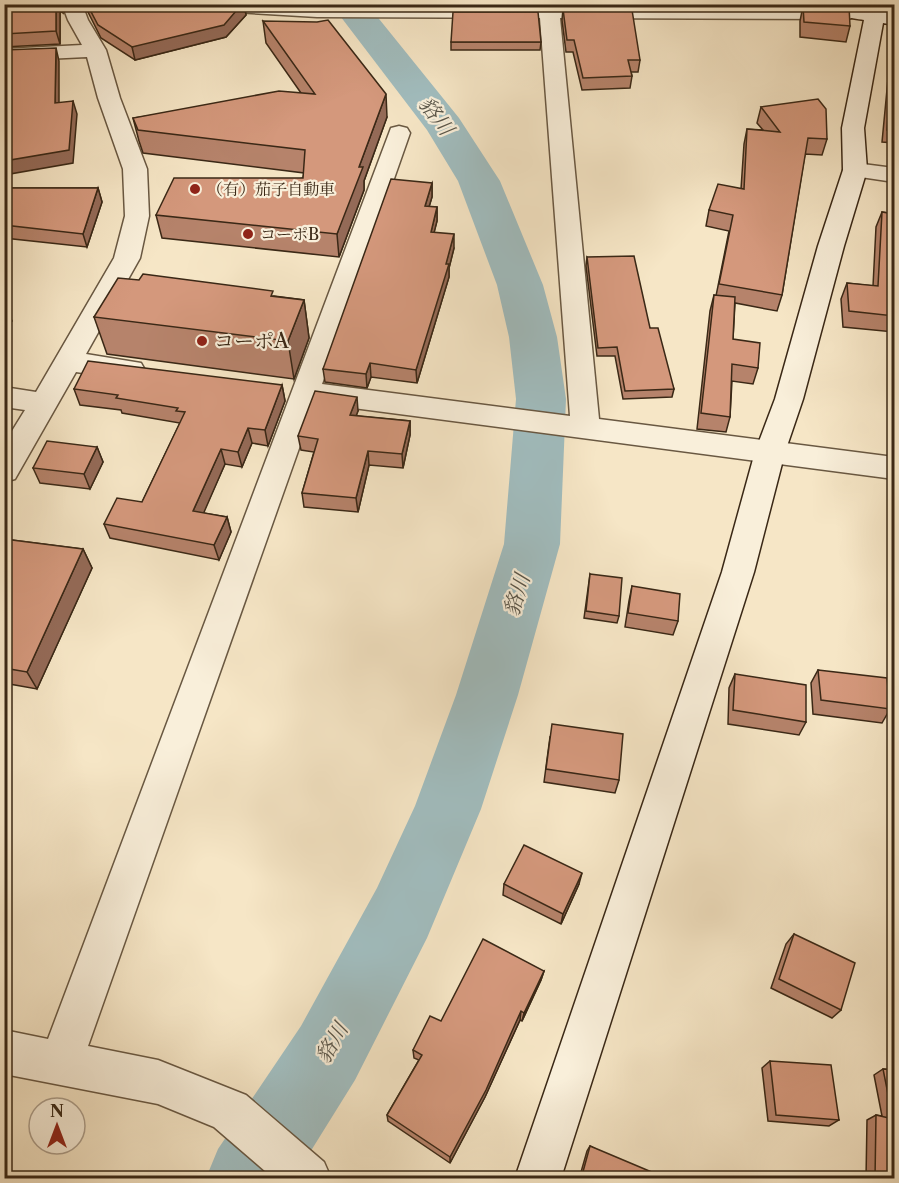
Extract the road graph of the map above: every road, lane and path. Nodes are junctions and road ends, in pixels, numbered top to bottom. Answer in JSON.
{"nodes":[{"id":1,"x":72,"y":4,"type":"edge"},
{"id":2,"x":202,"y":4,"type":"edge"},
{"id":3,"x":831,"y":4,"type":"edge"},
{"id":4,"x":468,"y":8,"type":"edge"},
{"id":5,"x":698,"y":8,"type":"edge"},
{"id":6,"x":549,"y":10,"type":"junction"},
{"id":7,"x":875,"y":13,"type":"edge"},
{"id":8,"x":96,"y":50,"type":"junction"},
{"id":9,"x":4,"y":55,"type":"edge"},
{"id":10,"x":399,"y":133,"type":"dead end"},
{"id":11,"x":855,"y":170,"type":"junction"},
{"id":12,"x":894,"y":176,"type":"edge"},
{"id":13,"x":67,"y":361,"type":"junction"},
{"id":14,"x":162,"y":374,"type":"edge"},
{"id":15,"x":291,"y":390,"type":"junction"},
{"id":16,"x":4,"y":397,"type":"edge"},
{"id":17,"x":43,"y":403,"type":"junction"},
{"id":18,"x":577,"y":427,"type":"junction"},
{"id":19,"x":770,"y":452,"type":"junction"},
{"id":20,"x":894,"y":468,"type":"edge"},
{"id":21,"x":4,"y":471,"type":"edge"},
{"id":22,"x":4,"y":1052,"type":"edge"},
{"id":23,"x":60,"y":1064,"type":"junction"},
{"id":24,"x":308,"y":1179,"type":"edge"},
{"id":25,"x":538,"y":1179,"type":"edge"}],
"edges":[{"from":1,"to":8,"type":"street"},
{"from":2,"to":4,"type":"street"},
{"from":3,"to":7,"type":"street"},
{"from":4,"to":6,"type":"street"},
{"from":5,"to":6,"type":"street"},
{"from":5,"to":7,"type":"street"},
{"from":6,"to":18,"type":"street"},
{"from":7,"to":11,"type":"street"},
{"from":8,"to":9,"type":"street"},
{"from":8,"to":13,"type":"street"},
{"from":10,"to":15,"type":"street"},
{"from":11,"to":12,"type":"street"},
{"from":11,"to":19,"type":"street"},
{"from":13,"to":14,"type":"street"},
{"from":13,"to":17,"type":"street"},
{"from":15,"to":18,"type":"street"},
{"from":15,"to":23,"type":"street"},
{"from":16,"to":17,"type":"street"},
{"from":17,"to":21,"type":"street"},
{"from":18,"to":19,"type":"street"},
{"from":19,"to":20,"type":"street"},
{"from":19,"to":25,"type":"street"},
{"from":22,"to":23,"type":"street"},
{"from":23,"to":24,"type":"street"}]}
